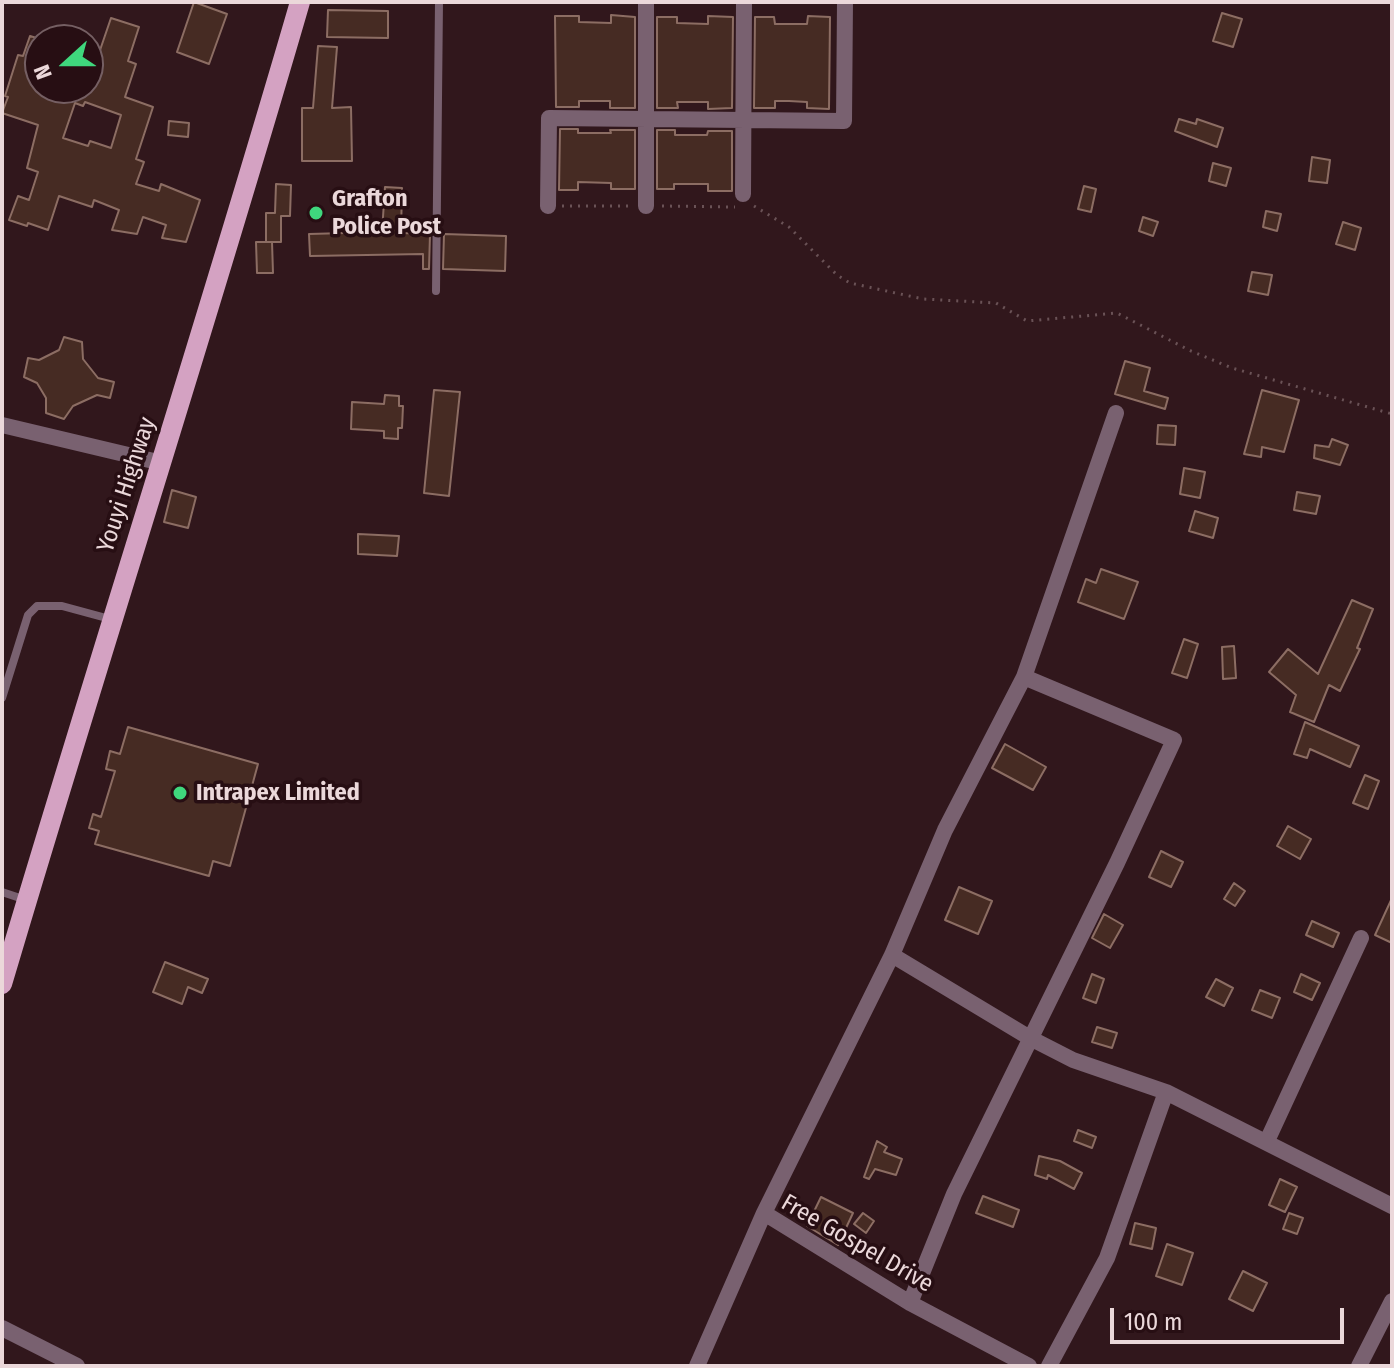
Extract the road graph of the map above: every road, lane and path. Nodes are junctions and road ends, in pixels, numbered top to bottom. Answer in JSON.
{"nodes":[{"id":1,"x":300,"y":2,"type":"edge"},
{"id":2,"x":439,"y":2,"type":"edge"},
{"id":3,"x":646,"y":2,"type":"edge"},
{"id":4,"x":744,"y":2,"type":"edge"},
{"id":5,"x":845,"y":2,"type":"edge"},
{"id":6,"x":646,"y":119,"type":"junction"},
{"id":7,"x":743,"y":120,"type":"junction"},
{"id":8,"x":743,"y":194,"type":"joint"},
{"id":9,"x":548,"y":206,"type":"dead end"},
{"id":10,"x":646,"y":206,"type":"dead end"},
{"id":11,"x":436,"y":291,"type":"dead end"},
{"id":12,"x":1116,"y":413,"type":"dead end"},
{"id":13,"x":1392,"y":414,"type":"edge"},
{"id":14,"x":2,"y":425,"type":"edge"},
{"id":15,"x":162,"y":463,"type":"junction"},
{"id":16,"x":112,"y":619,"type":"junction"},
{"id":17,"x":1024,"y":677,"type":"junction"},
{"id":18,"x":2,"y":698,"type":"edge"},
{"id":19,"x":2,"y":892,"type":"edge"},
{"id":20,"x":27,"y":900,"type":"junction"},
{"id":21,"x":1361,"y":938,"type":"dead end"},
{"id":22,"x":892,"y":955,"type":"junction"},
{"id":23,"x":2,"y":984,"type":"edge"},
{"id":24,"x":1030,"y":1038,"type":"junction"},
{"id":25,"x":1166,"y":1092,"type":"junction"},
{"id":26,"x":1267,"y":1141,"type":"junction"},
{"id":27,"x":1392,"y":1206,"type":"edge"},
{"id":28,"x":764,"y":1213,"type":"junction"},
{"id":29,"x":1392,"y":1301,"type":"edge"},
{"id":30,"x":910,"y":1303,"type":"junction"},
{"id":31,"x":2,"y":1328,"type":"edge"},
{"id":32,"x":77,"y":1366,"type":"edge"},
{"id":33,"x":697,"y":1366,"type":"edge"},
{"id":34,"x":1029,"y":1366,"type":"edge"},
{"id":35,"x":1049,"y":1366,"type":"edge"},
{"id":36,"x":1359,"y":1366,"type":"edge"}],
"edges":[{"from":1,"to":15,"type":"main road","name":"Youyi Highway"},
{"from":2,"to":11,"type":"lane"},
{"from":3,"to":6,"type":"street"},
{"from":4,"to":7,"type":"street"},
{"from":5,"to":7,"type":"street"},
{"from":6,"to":7,"type":"street"},
{"from":6,"to":9,"type":"street"},
{"from":6,"to":10,"type":"street"},
{"from":7,"to":8,"type":"street"},
{"from":8,"to":13,"type":"path"},
{"from":12,"to":17,"type":"street"},
{"from":14,"to":15,"type":"street"},
{"from":15,"to":16,"type":"main road","name":"Youyi Highway"},
{"from":16,"to":18,"type":"lane"},
{"from":16,"to":20,"type":"main road","name":"Youyi Highway"},
{"from":17,"to":22,"type":"street"},
{"from":17,"to":24,"type":"street"},
{"from":19,"to":20,"type":"lane"},
{"from":20,"to":23,"type":"main road","name":"Youyi Highway"},
{"from":21,"to":26,"type":"street"},
{"from":22,"to":24,"type":"street"},
{"from":22,"to":28,"type":"street"},
{"from":24,"to":25,"type":"street"},
{"from":24,"to":30,"type":"street"},
{"from":25,"to":26,"type":"street"},
{"from":25,"to":35,"type":"street"},
{"from":26,"to":27,"type":"street"},
{"from":28,"to":30,"type":"street","name":"Free Gospel Drive"},
{"from":28,"to":33,"type":"street","name":"Free Gospel Drive"},
{"from":29,"to":36,"type":"street"},
{"from":30,"to":34,"type":"street","name":"Free Gospel Drive"},
{"from":31,"to":32,"type":"street"}]}
